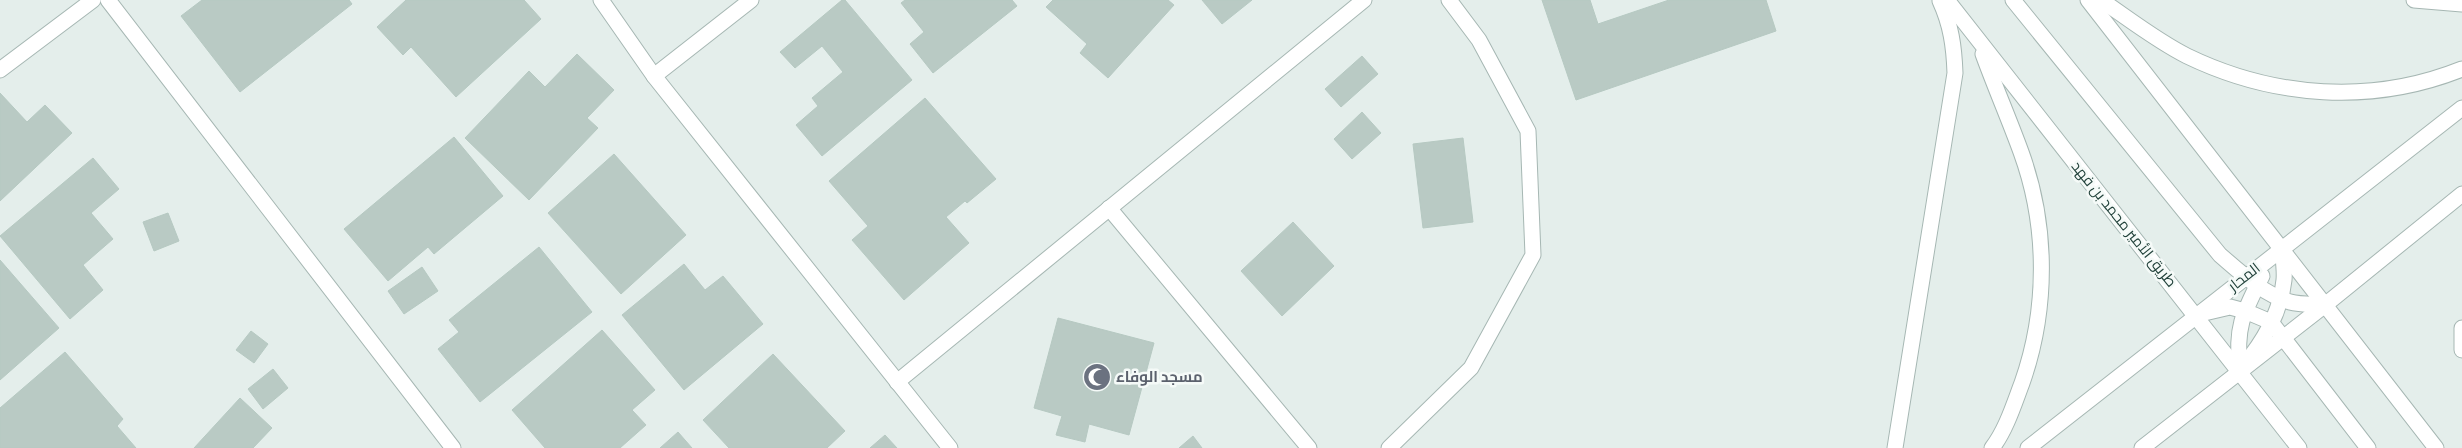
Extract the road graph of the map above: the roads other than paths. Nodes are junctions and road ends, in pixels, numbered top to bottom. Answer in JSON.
{"nodes":[{"id":1,"x":93,"y":0,"type":"edge"},
{"id":2,"x":108,"y":0,"type":"edge"},
{"id":3,"x":602,"y":0,"type":"edge"},
{"id":4,"x":751,"y":0,"type":"edge"},
{"id":5,"x":1364,"y":0,"type":"edge"},
{"id":6,"x":1449,"y":0,"type":"edge"},
{"id":7,"x":1940,"y":0,"type":"edge"},
{"id":8,"x":1947,"y":0,"type":"edge"},
{"id":9,"x":2013,"y":0,"type":"edge"},
{"id":10,"x":2088,"y":0,"type":"edge"},
{"id":11,"x":2101,"y":0,"type":"edge"},
{"id":12,"x":2414,"y":0,"type":"edge"},
{"id":13,"x":2462,"y":4,"type":"edge"},
{"id":14,"x":1978,"y":41,"type":"junction"},
{"id":15,"x":2462,"y":69,"type":"edge"},
{"id":16,"x":0,"y":70,"type":"edge"},
{"id":17,"x":654,"y":76,"type":"junction"},
{"id":18,"x":2462,"y":108,"type":"edge"},
{"id":19,"x":2462,"y":194,"type":"edge"},
{"id":20,"x":1109,"y":208,"type":"junction"},
{"id":21,"x":2282,"y":248,"type":"junction"},
{"id":22,"x":2245,"y":276,"type":"junction"},
{"id":23,"x":2258,"y":286,"type":"junction"},
{"id":24,"x":2280,"y":298,"type":"junction"},
{"id":25,"x":2325,"y":305,"type":"junction"},
{"id":26,"x":2245,"y":310,"type":"junction"},
{"id":27,"x":2196,"y":314,"type":"junction"},
{"id":28,"x":2271,"y":322,"type":"junction"},
{"id":29,"x":2462,"y":328,"type":"edge"},
{"id":30,"x":2284,"y":337,"type":"junction"},
{"id":31,"x":2462,"y":350,"type":"edge"},
{"id":32,"x":2240,"y":372,"type":"junction"},
{"id":33,"x":897,"y":382,"type":"junction"},
{"id":34,"x":453,"y":448,"type":"edge"},
{"id":35,"x":950,"y":448,"type":"edge"},
{"id":36,"x":1309,"y":448,"type":"edge"},
{"id":37,"x":1389,"y":448,"type":"edge"},
{"id":38,"x":1895,"y":448,"type":"edge"},
{"id":39,"x":1992,"y":448,"type":"edge"},
{"id":40,"x":2028,"y":448,"type":"edge"},
{"id":41,"x":2142,"y":448,"type":"edge"},
{"id":42,"x":2299,"y":448,"type":"edge"},
{"id":43,"x":2368,"y":448,"type":"edge"},
{"id":44,"x":2436,"y":448,"type":"edge"}],
"edges":[{"from":1,"to":16,"type":"street"},
{"from":2,"to":34,"type":"street"},
{"from":3,"to":17,"type":"street"},
{"from":4,"to":17,"type":"street"},
{"from":5,"to":20,"type":"street"},
{"from":6,"to":37,"type":"street"},
{"from":7,"to":38,"type":"street"},
{"from":8,"to":14,"type":"street","name":"طريق الأمير محمد بن فهد"},
{"from":9,"to":22,"type":"street"},
{"from":10,"to":21,"type":"street"},
{"from":11,"to":15,"type":"street"},
{"from":12,"to":13,"type":"street"},
{"from":14,"to":27,"type":"street","name":"طريق الأمير محمد بن فهد"},
{"from":14,"to":39,"type":"street"},
{"from":17,"to":33,"type":"street"},
{"from":18,"to":21,"type":"street","name":"المحار"},
{"from":19,"to":25,"type":"street"},
{"from":20,"to":33,"type":"street"},
{"from":20,"to":36,"type":"street"},
{"from":21,"to":22,"type":"street","name":"المحار"},
{"from":21,"to":23,"type":"street"},
{"from":21,"to":24,"type":"street"},
{"from":21,"to":25,"type":"street"},
{"from":22,"to":23,"type":"street"},
{"from":22,"to":27,"type":"street","name":"المحار"},
{"from":23,"to":24,"type":"street"},
{"from":23,"to":26,"type":"street"},
{"from":24,"to":25,"type":"street"},
{"from":24,"to":28,"type":"street"},
{"from":25,"to":30,"type":"street"},
{"from":25,"to":44,"type":"street"},
{"from":26,"to":27,"type":"street"},
{"from":26,"to":28,"type":"street"},
{"from":26,"to":32,"type":"street"},
{"from":27,"to":32,"type":"street","name":"طريق الأمير محمد بن فهد"},
{"from":27,"to":40,"type":"street","name":"المحار"},
{"from":28,"to":30,"type":"street"},
{"from":28,"to":32,"type":"street"},
{"from":29,"to":31,"type":"street"},
{"from":30,"to":32,"type":"street"},
{"from":30,"to":43,"type":"street"},
{"from":32,"to":41,"type":"street"},
{"from":32,"to":42,"type":"street","name":"طريق الأمير محمد بن فهد"},
{"from":33,"to":35,"type":"street"}]}
